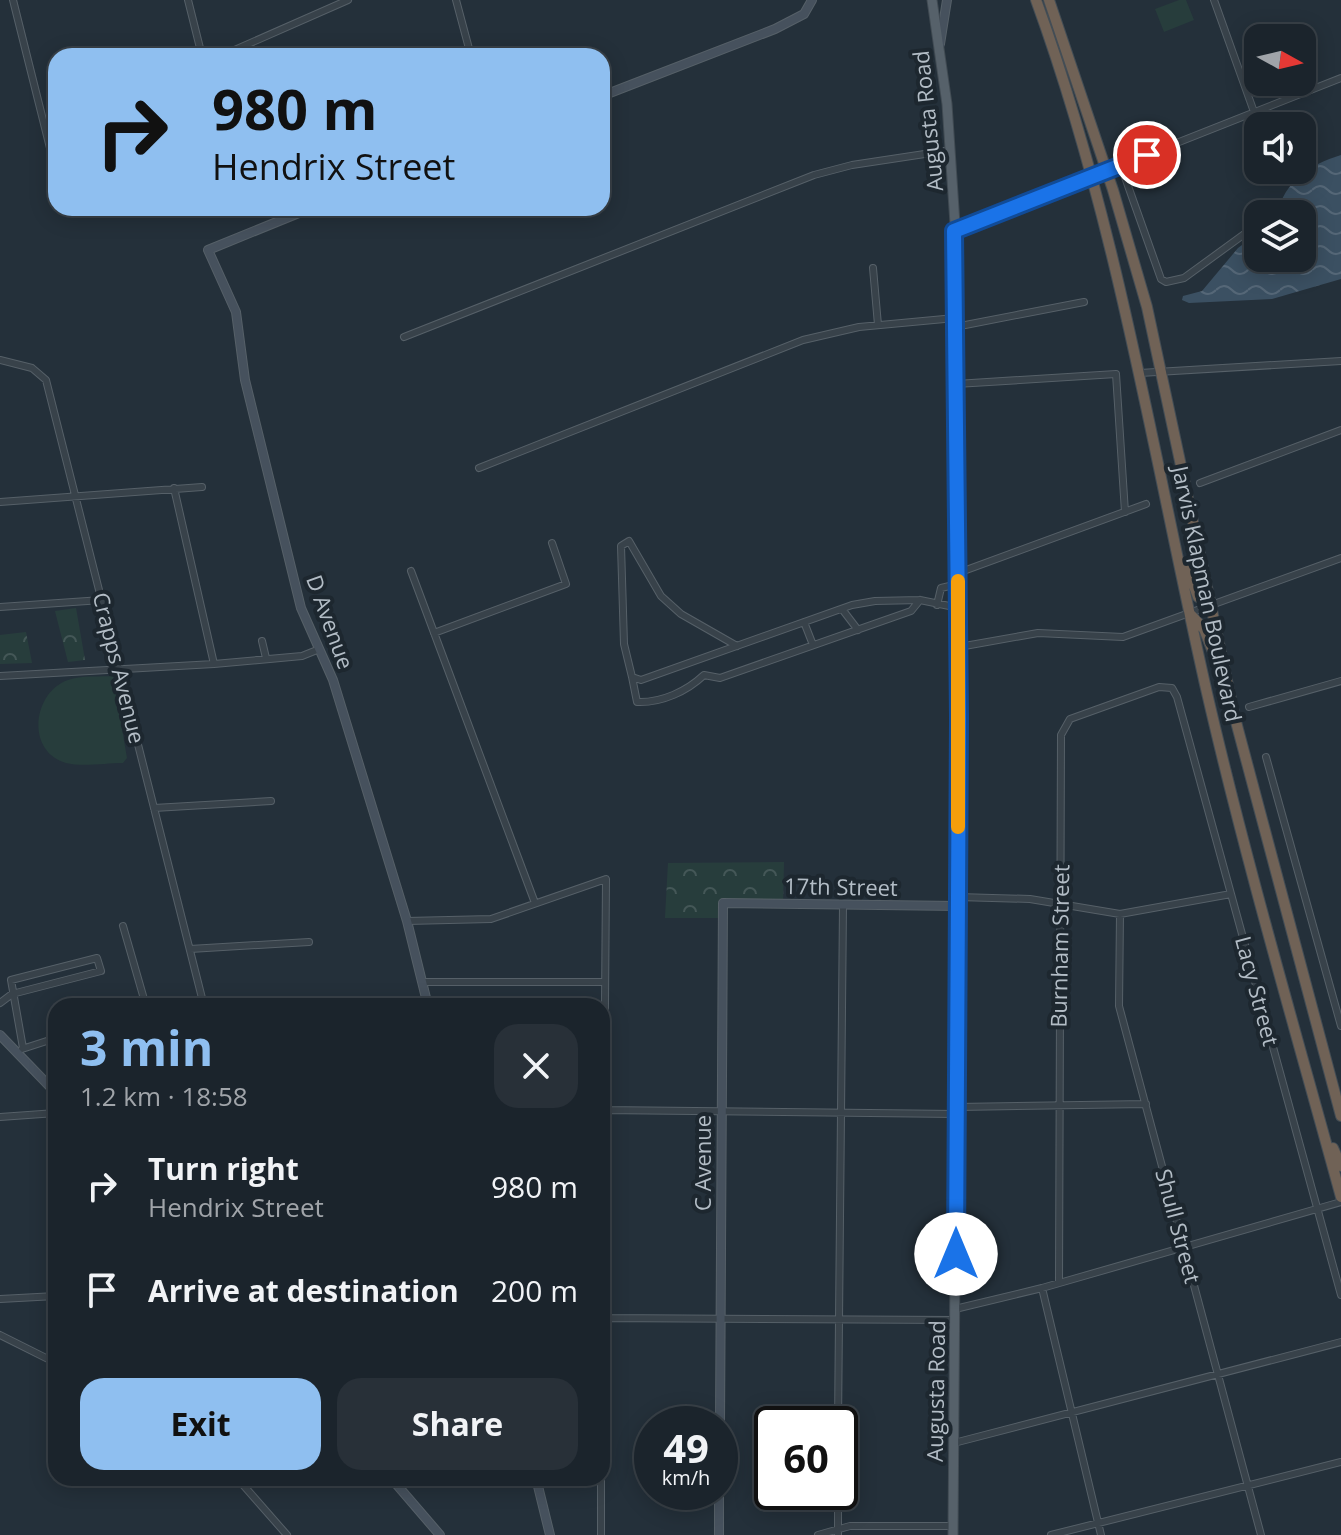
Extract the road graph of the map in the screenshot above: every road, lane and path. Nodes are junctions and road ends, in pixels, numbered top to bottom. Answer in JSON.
{"nodes":[{"id":1,"x":13,"y":0,"type":"edge"},
{"id":2,"x":188,"y":0,"type":"edge"},
{"id":3,"x":348,"y":0,"type":"edge"},
{"id":4,"x":456,"y":0,"type":"edge"},
{"id":5,"x":812,"y":0,"type":"edge"},
{"id":6,"x":932,"y":0,"type":"edge"},
{"id":7,"x":947,"y":0,"type":"edge"},
{"id":8,"x":1036,"y":0,"type":"edge"},
{"id":9,"x":1049,"y":0,"type":"edge"},
{"id":10,"x":1214,"y":0,"type":"edge"},
{"id":11,"x":200,"y":48,"type":"edge"},
{"id":12,"x":239,"y":48,"type":"edge"},
{"id":13,"x":469,"y":48,"type":"edge"},
{"id":14,"x":939,"y":49,"type":"junction"},
{"id":15,"x":1341,"y":78,"type":"edge"},
{"id":16,"x":610,"y":93,"type":"edge"},
{"id":17,"x":1254,"y":112,"type":"joint"},
{"id":18,"x":1244,"y":116,"type":"edge"},
{"id":19,"x":48,"y":140,"type":"edge"},
{"id":20,"x":951,"y":150,"type":"junction"},
{"id":21,"x":1121,"y":166,"type":"junction"},
{"id":22,"x":1107,"y":171,"type":"junction"},
{"id":23,"x":1094,"y":176,"type":"junction"},
{"id":24,"x":291,"y":216,"type":"edge"},
{"id":25,"x":954,"y":231,"type":"junction"},
{"id":26,"x":1244,"y":234,"type":"edge"},
{"id":27,"x":873,"y":268,"type":"dead end"},
{"id":28,"x":1084,"y":302,"type":"dead end"},
{"id":29,"x":955,"y":323,"type":"junction"},
{"id":30,"x":878,"y":325,"type":"junction"},
{"id":31,"x":404,"y":337,"type":"dead end"},
{"id":32,"x":0,"y":360,"type":"edge"},
{"id":33,"x":1341,"y":361,"type":"edge"},
{"id":34,"x":1161,"y":372,"type":"junction"},
{"id":35,"x":1140,"y":373,"type":"junction"},
{"id":36,"x":956,"y":384,"type":"junction"},
{"id":37,"x":1341,"y":430,"type":"edge"},
{"id":38,"x":479,"y":468,"type":"dead end"},
{"id":39,"x":1200,"y":483,"type":"dead end"},
{"id":40,"x":202,"y":487,"type":"dead end"},
{"id":41,"x":174,"y":488,"type":"junction"},
{"id":42,"x":77,"y":497,"type":"junction"},
{"id":43,"x":0,"y":502,"type":"edge"},
{"id":44,"x":1146,"y":504,"type":"dead end"},
{"id":45,"x":1125,"y":512,"type":"junction"},
{"id":46,"x":1172,"y":525,"type":"junction"},
{"id":47,"x":552,"y":543,"type":"dead end"},
{"id":48,"x":1341,"y":558,"type":"edge"},
{"id":49,"x":411,"y":571,"type":"dead end"},
{"id":50,"x":958,"y":573,"type":"junction"},
{"id":51,"x":958,"y":584,"type":"junction"},
{"id":52,"x":102,"y":600,"type":"junction"},
{"id":53,"x":920,"y":600,"type":"junction"},
{"id":54,"x":937,"y":605,"type":"junction"},
{"id":55,"x":1211,"y":605,"type":"junction"},
{"id":56,"x":0,"y":607,"type":"edge"},
{"id":57,"x":959,"y":608,"type":"junction"},
{"id":58,"x":842,"y":609,"type":"junction"},
{"id":59,"x":1190,"y":614,"type":"junction"},
{"id":60,"x":804,"y":622,"type":"junction"},
{"id":61,"x":858,"y":630,"type":"junction"},
{"id":62,"x":434,"y":633,"type":"junction"},
{"id":63,"x":262,"y":641,"type":"dead end"},
{"id":64,"x":813,"y":645,"type":"junction"},
{"id":65,"x":737,"y":646,"type":"junction"},
{"id":66,"x":959,"y":647,"type":"junction"},
{"id":67,"x":317,"y":650,"type":"junction"},
{"id":68,"x":266,"y":658,"type":"junction"},
{"id":69,"x":699,"y":659,"type":"junction"},
{"id":70,"x":214,"y":664,"type":"junction"},
{"id":71,"x":120,"y":671,"type":"junction"},
{"id":72,"x":704,"y":675,"type":"junction"},
{"id":73,"x":0,"y":676,"type":"edge"},
{"id":74,"x":632,"y":677,"type":"junction"},
{"id":75,"x":1341,"y":681,"type":"edge"},
{"id":76,"x":1172,"y":688,"type":"joint"},
{"id":77,"x":1232,"y":702,"type":"junction"},
{"id":78,"x":1249,"y":707,"type":"dead end"},
{"id":79,"x":1266,"y":757,"type":"dead end"},
{"id":80,"x":271,"y":801,"type":"dead end"},
{"id":81,"x":154,"y":808,"type":"junction"},
{"id":82,"x":1231,"y":894,"type":"junction"},
{"id":83,"x":958,"y":901,"type":"junction"},
{"id":84,"x":535,"y":903,"type":"junction"},
{"id":85,"x":723,"y":903,"type":"joint"},
{"id":86,"x":843,"y":905,"type":"junction"},
{"id":87,"x":1061,"y":905,"type":"junction"},
{"id":88,"x":1120,"y":914,"type":"junction"},
{"id":89,"x":407,"y":921,"type":"junction"},
{"id":90,"x":123,"y":926,"type":"dead end"},
{"id":91,"x":309,"y":942,"type":"dead end"},
{"id":92,"x":190,"y":949,"type":"junction"},
{"id":93,"x":422,"y":982,"type":"junction"},
{"id":94,"x":605,"y":982,"type":"junction"},
{"id":95,"x":12,"y":994,"type":"junction"},
{"id":96,"x":144,"y":998,"type":"edge"},
{"id":97,"x":202,"y":998,"type":"edge"},
{"id":98,"x":426,"y":998,"type":"edge"},
{"id":99,"x":605,"y":998,"type":"edge"},
{"id":100,"x":0,"y":1003,"type":"edge"},
{"id":101,"x":1341,"y":1026,"type":"edge"},
{"id":102,"x":0,"y":1035,"type":"edge"},
{"id":103,"x":48,"y":1041,"type":"edge"},
{"id":104,"x":20,"y":1050,"type":"junction"},
{"id":105,"x":48,"y":1083,"type":"edge"},
{"id":106,"x":1315,"y":1101,"type":"junction"},
{"id":107,"x":1146,"y":1104,"type":"junction"},
{"id":108,"x":1059,"y":1105,"type":"junction"},
{"id":109,"x":610,"y":1110,"type":"edge"},
{"id":110,"x":721,"y":1111,"type":"junction"},
{"id":111,"x":956,"y":1111,"type":"junction"},
{"id":112,"x":842,"y":1113,"type":"junction"},
{"id":113,"x":48,"y":1114,"type":"edge"},
{"id":114,"x":1341,"y":1116,"type":"edge"},
{"id":115,"x":0,"y":1117,"type":"edge"},
{"id":116,"x":1341,"y":1166,"type":"edge"},
{"id":117,"x":1341,"y":1200,"type":"edge"},
{"id":118,"x":1317,"y":1208,"type":"junction"},
{"id":119,"x":1184,"y":1247,"type":"junction"},
{"id":120,"x":1059,"y":1283,"type":"junction"},
{"id":121,"x":1042,"y":1288,"type":"junction"},
{"id":122,"x":1341,"y":1295,"type":"edge"},
{"id":123,"x":48,"y":1296,"type":"edge"},
{"id":124,"x":0,"y":1299,"type":"edge"},
{"id":125,"x":955,"y":1314,"type":"junction"},
{"id":126,"x":610,"y":1318,"type":"edge"},
{"id":127,"x":720,"y":1318,"type":"junction"},
{"id":128,"x":839,"y":1318,"type":"junction"},
{"id":129,"x":0,"y":1335,"type":"edge"},
{"id":130,"x":1341,"y":1342,"type":"edge"},
{"id":131,"x":48,"y":1359,"type":"edge"},
{"id":132,"x":1217,"y":1374,"type":"junction"},
{"id":133,"x":720,"y":1406,"type":"edge"},
{"id":134,"x":838,"y":1406,"type":"edge"},
{"id":135,"x":1071,"y":1411,"type":"junction"},
{"id":136,"x":954,"y":1443,"type":"junction"},
{"id":137,"x":1341,"y":1462,"type":"edge"},
{"id":138,"x":244,"y":1486,"type":"edge"},
{"id":139,"x":398,"y":1486,"type":"edge"},
{"id":140,"x":538,"y":1486,"type":"edge"},
{"id":141,"x":601,"y":1486,"type":"edge"},
{"id":142,"x":1247,"y":1486,"type":"junction"},
{"id":143,"x":719,"y":1510,"type":"edge"},
{"id":144,"x":838,"y":1510,"type":"edge"},
{"id":145,"x":1098,"y":1523,"type":"junction"},
{"id":146,"x":953,"y":1530,"type":"edge"},
{"id":147,"x":838,"y":1532,"type":"edge"},
{"id":148,"x":287,"y":1535,"type":"edge"},
{"id":149,"x":440,"y":1535,"type":"edge"},
{"id":150,"x":550,"y":1535,"type":"edge"},
{"id":151,"x":601,"y":1535,"type":"edge"},
{"id":152,"x":719,"y":1535,"type":"edge"},
{"id":153,"x":818,"y":1535,"type":"edge"},
{"id":154,"x":1051,"y":1535,"type":"edge"},
{"id":155,"x":1101,"y":1535,"type":"edge"},
{"id":156,"x":1261,"y":1535,"type":"edge"}],
"edges":[{"from":1,"to":19,"type":"street"},
{"from":2,"to":11,"type":"street"},
{"from":3,"to":12,"type":"street"},
{"from":4,"to":13,"type":"street"},
{"from":5,"to":16,"type":"street"},
{"from":6,"to":14,"type":"main road","name":"Augusta Road"},
{"from":7,"to":14,"type":"street"},
{"from":8,"to":23,"type":"highway","name":"Jarvis Klapman Boulevard"},
{"from":9,"to":22,"type":"highway","name":"Jarvis Klapman Boulevard"},
{"from":10,"to":17,"type":"street"},
{"from":14,"to":20,"type":"main road","name":"Augusta Road"},
{"from":15,"to":17,"type":"street"},
{"from":18,"to":21,"type":"street"},
{"from":20,"to":25,"type":"main road","name":"Augusta Road"},
{"from":20,"to":31,"type":"street"},
{"from":21,"to":22,"type":"street"},
{"from":21,"to":26,"type":"street"},
{"from":22,"to":23,"type":"street"},
{"from":22,"to":34,"type":"highway","name":"Jarvis Klapman Boulevard"},
{"from":23,"to":25,"type":"street"},
{"from":23,"to":35,"type":"highway","name":"Jarvis Klapman Boulevard"},
{"from":24,"to":67,"type":"street","name":"D Avenue"},
{"from":25,"to":29,"type":"main road","name":"Augusta Road"},
{"from":27,"to":30,"type":"street"},
{"from":28,"to":29,"type":"street"},
{"from":29,"to":30,"type":"street"},
{"from":29,"to":36,"type":"main road","name":"Augusta Road"},
{"from":30,"to":38,"type":"street"},
{"from":32,"to":42,"type":"street","name":"Crapps Avenue"},
{"from":33,"to":34,"type":"street"},
{"from":34,"to":35,"type":"street"},
{"from":34,"to":55,"type":"highway","name":"Jarvis Klapman Boulevard"},
{"from":35,"to":46,"type":"highway","name":"Jarvis Klapman Boulevard"},
{"from":36,"to":45,"type":"street"},
{"from":36,"to":50,"type":"main road","name":"Augusta Road"},
{"from":37,"to":39,"type":"street"},
{"from":40,"to":41,"type":"street"},
{"from":41,"to":42,"type":"street"},
{"from":41,"to":70,"type":"street"},
{"from":42,"to":43,"type":"street"},
{"from":42,"to":52,"type":"street","name":"Crapps Avenue"},
{"from":44,"to":45,"type":"street"},
{"from":45,"to":50,"type":"street"},
{"from":46,"to":55,"type":"highway"},
{"from":46,"to":59,"type":"highway","name":"Jarvis Klapman Boulevard"},
{"from":47,"to":62,"type":"street"},
{"from":48,"to":55,"type":"street"},
{"from":49,"to":62,"type":"street"},
{"from":50,"to":51,"type":"main road","name":"Augusta Road"},
{"from":51,"to":54,"type":"street"},
{"from":51,"to":57,"type":"main road","name":"Augusta Road"},
{"from":52,"to":56,"type":"street"},
{"from":52,"to":71,"type":"street","name":"Crapps Avenue"},
{"from":53,"to":54,"type":"street"},
{"from":53,"to":58,"type":"street"},
{"from":53,"to":61,"type":"street"},
{"from":54,"to":57,"type":"street"},
{"from":55,"to":59,"type":"street"},
{"from":55,"to":77,"type":"highway","name":"Jarvis Klapman Boulevard"},
{"from":57,"to":66,"type":"main road","name":"Augusta Road"},
{"from":58,"to":60,"type":"street"},
{"from":58,"to":61,"type":"street"},
{"from":59,"to":66,"type":"street"},
{"from":59,"to":77,"type":"highway"},
{"from":59,"to":106,"type":"highway","name":"Jarvis Klapman Boulevard"},
{"from":60,"to":64,"type":"street"},
{"from":60,"to":65,"type":"street"},
{"from":61,"to":64,"type":"street"},
{"from":62,"to":84,"type":"street"},
{"from":63,"to":68,"type":"street"},
{"from":64,"to":72,"type":"street"},
{"from":65,"to":69,"type":"street"},
{"from":65,"to":74,"type":"street"},
{"from":66,"to":83,"type":"main road","name":"Augusta Road"},
{"from":67,"to":68,"type":"street"},
{"from":67,"to":89,"type":"street","name":"D Avenue"},
{"from":68,"to":70,"type":"street"},
{"from":69,"to":72,"type":"street"},
{"from":69,"to":74,"type":"street"},
{"from":70,"to":71,"type":"street"},
{"from":71,"to":73,"type":"street"},
{"from":71,"to":81,"type":"street","name":"Crapps Avenue"},
{"from":72,"to":74,"type":"street"},
{"from":75,"to":78,"type":"street"},
{"from":76,"to":82,"type":"street","name":"Lacy Street"},
{"from":76,"to":87,"type":"street","name":"Burnham Street"},
{"from":77,"to":114,"type":"highway","name":"Jarvis Klapman Boulevard"},
{"from":79,"to":101,"type":"street"},
{"from":80,"to":81,"type":"street"},
{"from":81,"to":92,"type":"street","name":"Crapps Avenue"},
{"from":82,"to":88,"type":"street"},
{"from":82,"to":118,"type":"street","name":"Lacy Street"},
{"from":83,"to":86,"type":"street","name":"17th Street"},
{"from":83,"to":87,"type":"street"},
{"from":83,"to":111,"type":"main road","name":"Augusta Road"},
{"from":84,"to":89,"type":"street"},
{"from":84,"to":94,"type":"street"},
{"from":85,"to":86,"type":"street","name":"17th Street"},
{"from":85,"to":110,"type":"street","name":"C Avenue"},
{"from":86,"to":112,"type":"street"},
{"from":87,"to":88,"type":"street"},
{"from":87,"to":108,"type":"street","name":"Burnham Street"},
{"from":88,"to":107,"type":"street","name":"Shull Street"},
{"from":89,"to":93,"type":"street","name":"D Avenue"},
{"from":90,"to":96,"type":"street"},
{"from":91,"to":92,"type":"street"},
{"from":92,"to":97,"type":"street","name":"Crapps Avenue"},
{"from":93,"to":94,"type":"street"},
{"from":93,"to":98,"type":"street","name":"D Avenue"},
{"from":94,"to":99,"type":"street"},
{"from":95,"to":95,"type":"street"},
{"from":95,"to":100,"type":"street"},
{"from":95,"to":104,"type":"street"},
{"from":102,"to":104,"type":"street"},
{"from":103,"to":104,"type":"street"},
{"from":104,"to":105,"type":"street"},
{"from":106,"to":116,"type":"highway"},
{"from":106,"to":117,"type":"highway","name":"Jarvis Klapman Boulevard"},
{"from":107,"to":108,"type":"street"},
{"from":107,"to":119,"type":"street","name":"Shull Street"},
{"from":108,"to":111,"type":"street"},
{"from":108,"to":120,"type":"street","name":"Burnham Street"},
{"from":109,"to":110,"type":"street"},
{"from":110,"to":112,"type":"street"},
{"from":110,"to":127,"type":"street","name":"C Avenue"},
{"from":111,"to":112,"type":"street"},
{"from":111,"to":125,"type":"main road","name":"Augusta Road"},
{"from":112,"to":128,"type":"street"},
{"from":113,"to":115,"type":"street"},
{"from":117,"to":118,"type":"street"},
{"from":118,"to":119,"type":"street"},
{"from":118,"to":122,"type":"street","name":"Lacy Street"},
{"from":119,"to":120,"type":"street"},
{"from":119,"to":132,"type":"street","name":"Shull Street"},
{"from":120,"to":121,"type":"street"},
{"from":121,"to":125,"type":"street"},
{"from":121,"to":135,"type":"street"},
{"from":123,"to":124,"type":"street"},
{"from":125,"to":128,"type":"street"},
{"from":125,"to":136,"type":"main road","name":"Augusta Road"},
{"from":126,"to":127,"type":"street"},
{"from":127,"to":128,"type":"street"},
{"from":127,"to":133,"type":"street","name":"C Avenue"},
{"from":128,"to":134,"type":"street"},
{"from":129,"to":131,"type":"street"},
{"from":130,"to":132,"type":"street"},
{"from":132,"to":135,"type":"street"},
{"from":132,"to":142,"type":"street","name":"Shull Street"},
{"from":135,"to":136,"type":"street"},
{"from":135,"to":145,"type":"street"},
{"from":136,"to":146,"type":"main road","name":"Augusta Road"},
{"from":137,"to":142,"type":"street"},
{"from":138,"to":148,"type":"street"},
{"from":139,"to":149,"type":"street"},
{"from":140,"to":150,"type":"street"},
{"from":141,"to":151,"type":"street"},
{"from":142,"to":145,"type":"street"},
{"from":142,"to":156,"type":"street","name":"Shull Street"},
{"from":143,"to":152,"type":"street"},
{"from":144,"to":147,"type":"street"},
{"from":145,"to":154,"type":"street"},
{"from":145,"to":155,"type":"street"},
{"from":146,"to":147,"type":"street"},
{"from":147,"to":153,"type":"street"}]}
